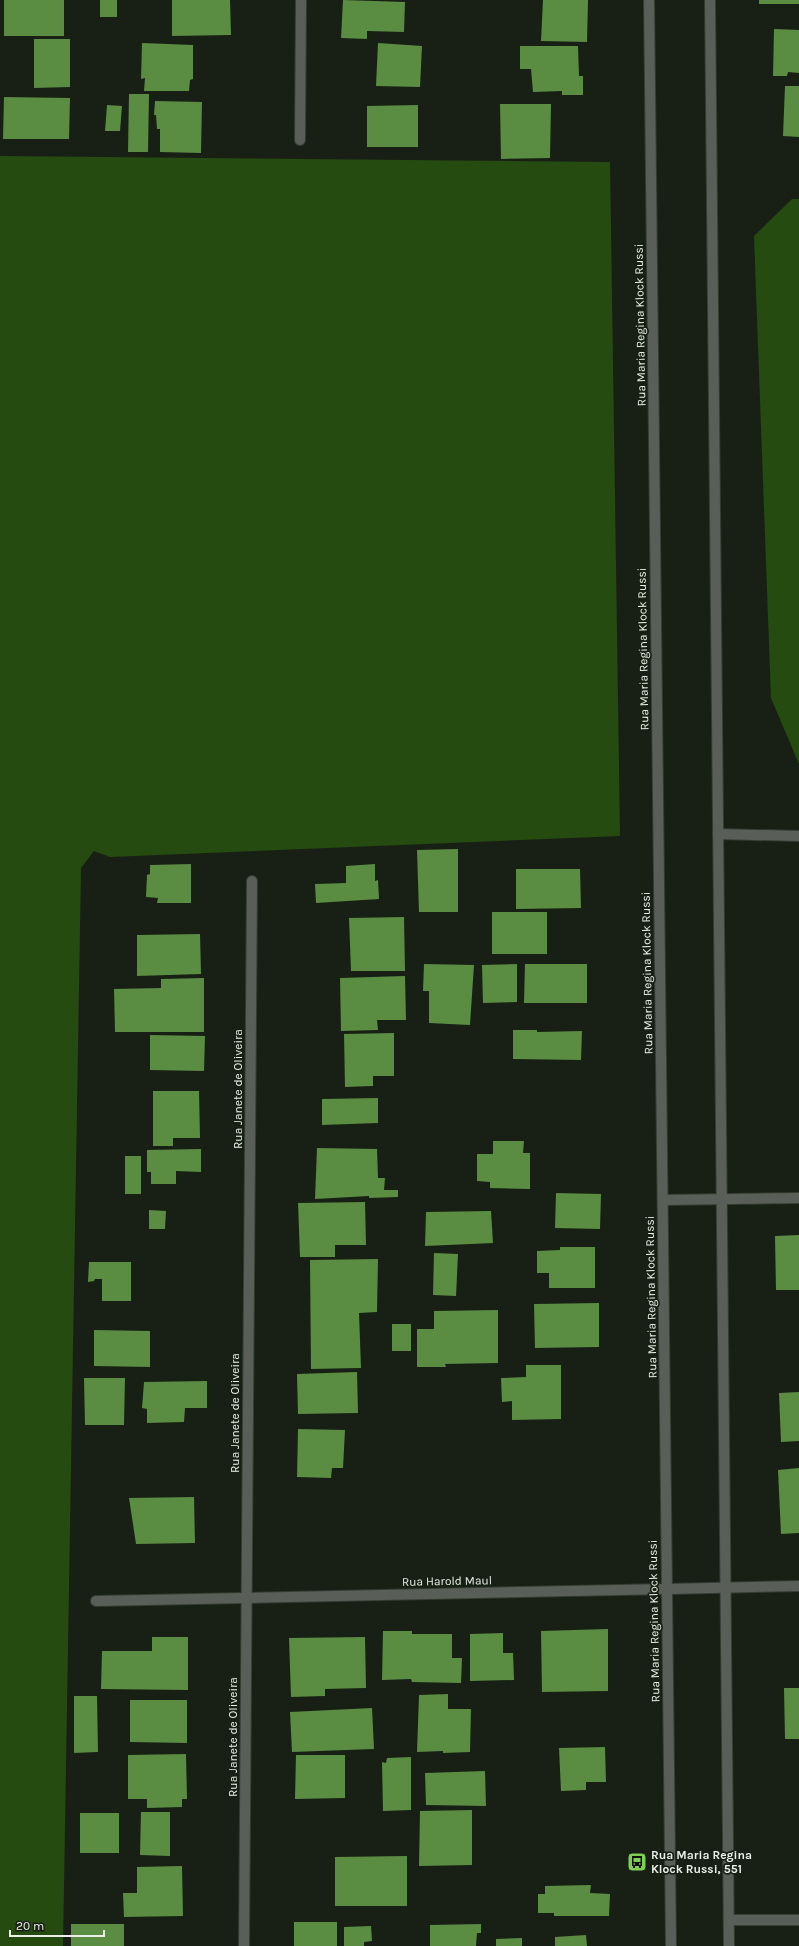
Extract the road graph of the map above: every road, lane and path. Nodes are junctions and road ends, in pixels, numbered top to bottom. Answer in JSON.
{"nodes":[{"id":1,"x":301,"y":0,"type":"edge"},
{"id":2,"x":649,"y":0,"type":"edge"},
{"id":3,"x":710,"y":0,"type":"edge"},
{"id":4,"x":300,"y":140,"type":"dead end"},
{"id":5,"x":718,"y":834,"type":"junction"},
{"id":6,"x":799,"y":836,"type":"edge"},
{"id":7,"x":252,"y":881,"type":"dead end"},
{"id":8,"x":799,"y":1198,"type":"edge"},
{"id":9,"x":722,"y":1199,"type":"junction"},
{"id":10,"x":663,"y":1200,"type":"junction"},
{"id":11,"x":799,"y":1586,"type":"edge"},
{"id":12,"x":726,"y":1588,"type":"junction"},
{"id":13,"x":667,"y":1589,"type":"junction"},
{"id":14,"x":247,"y":1598,"type":"junction"},
{"id":15,"x":96,"y":1601,"type":"dead end"},
{"id":16,"x":729,"y":1920,"type":"junction"},
{"id":17,"x":799,"y":1920,"type":"edge"},
{"id":18,"x":244,"y":1946,"type":"edge"},
{"id":19,"x":671,"y":1946,"type":"edge"},
{"id":20,"x":729,"y":1946,"type":"edge"}],
"edges":[{"from":1,"to":4,"type":"street"},
{"from":2,"to":10,"type":"street","name":"Rua Maria Regina Klock Russi"},
{"from":3,"to":5,"type":"street"},
{"from":5,"to":6,"type":"street"},
{"from":5,"to":9,"type":"street"},
{"from":7,"to":14,"type":"street","name":"Rua Janete de Oliveira"},
{"from":8,"to":9,"type":"street"},
{"from":9,"to":10,"type":"street"},
{"from":9,"to":12,"type":"street"},
{"from":10,"to":13,"type":"street","name":"Rua Maria Regina Klock Russi"},
{"from":11,"to":12,"type":"street","name":"Rua Harold Maul"},
{"from":12,"to":13,"type":"street","name":"Rua Harold Maul"},
{"from":12,"to":16,"type":"street"},
{"from":13,"to":14,"type":"street","name":"Rua Harold Maul"},
{"from":13,"to":19,"type":"street","name":"Rua Maria Regina Klock Russi"},
{"from":14,"to":15,"type":"street","name":"Rua Harold Maul"},
{"from":14,"to":18,"type":"street","name":"Rua Janete de Oliveira"},
{"from":16,"to":17,"type":"street"},
{"from":16,"to":20,"type":"street"}]}
